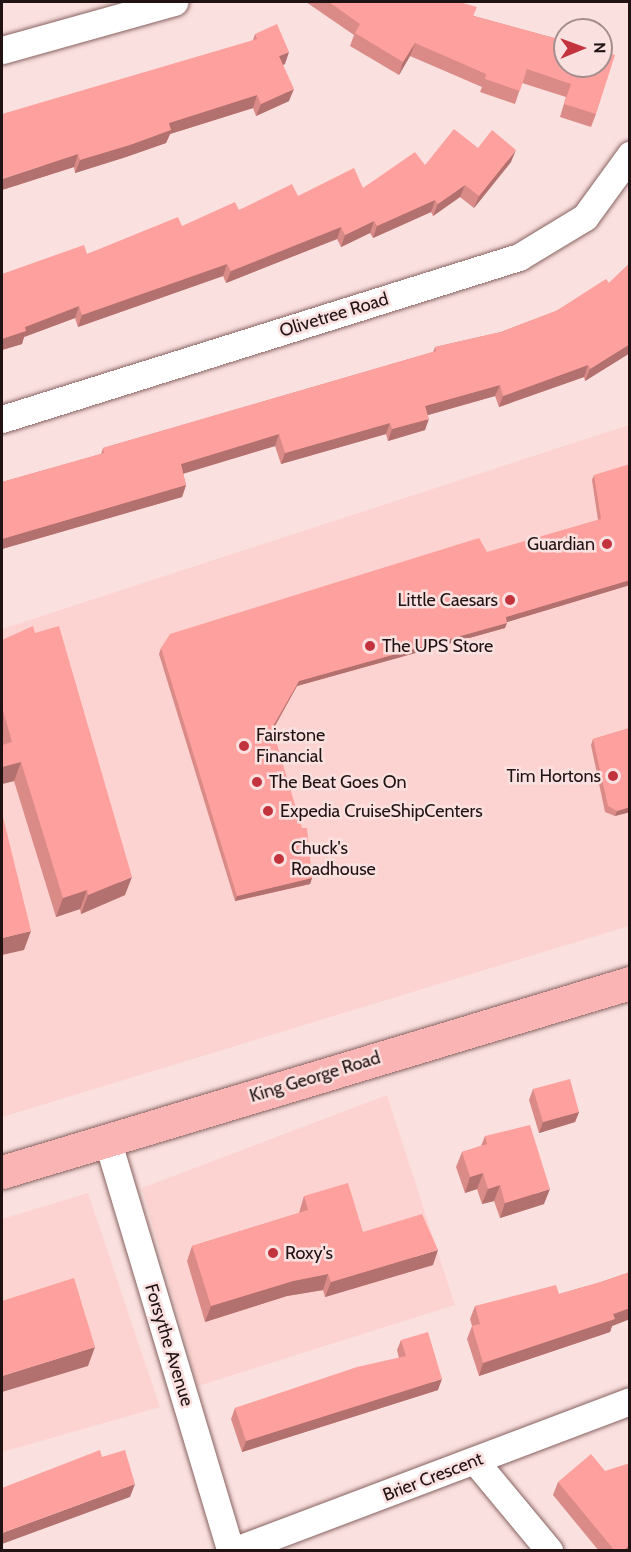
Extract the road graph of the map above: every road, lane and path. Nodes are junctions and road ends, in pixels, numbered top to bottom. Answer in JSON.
{"nodes":[{"id":1,"x":174,"y":2,"type":"edge"},
{"id":2,"x":2,"y":50,"type":"edge"},
{"id":3,"x":630,"y":154,"type":"edge"},
{"id":4,"x":2,"y":419,"type":"edge"},
{"id":5,"x":630,"y":984,"type":"edge"},
{"id":6,"x":107,"y":1139,"type":"junction"},
{"id":7,"x":2,"y":1172,"type":"edge"},
{"id":8,"x":630,"y":1401,"type":"edge"},
{"id":9,"x":475,"y":1461,"type":"junction"},
{"id":10,"x":230,"y":1551,"type":"edge"},
{"id":11,"x":236,"y":1551,"type":"edge"},
{"id":12,"x":549,"y":1551,"type":"edge"}],
"edges":[{"from":1,"to":2,"type":"street"},
{"from":3,"to":4,"type":"street","name":"Olivetree Road"},
{"from":5,"to":6,"type":"main road","name":"King George Road"},
{"from":6,"to":7,"type":"main road","name":"King George Road"},
{"from":6,"to":10,"type":"street","name":"Forsythe Avenue"},
{"from":8,"to":9,"type":"street","name":"Brier Crescent"},
{"from":9,"to":11,"type":"street","name":"Brier Crescent"},
{"from":9,"to":12,"type":"street"}]}
